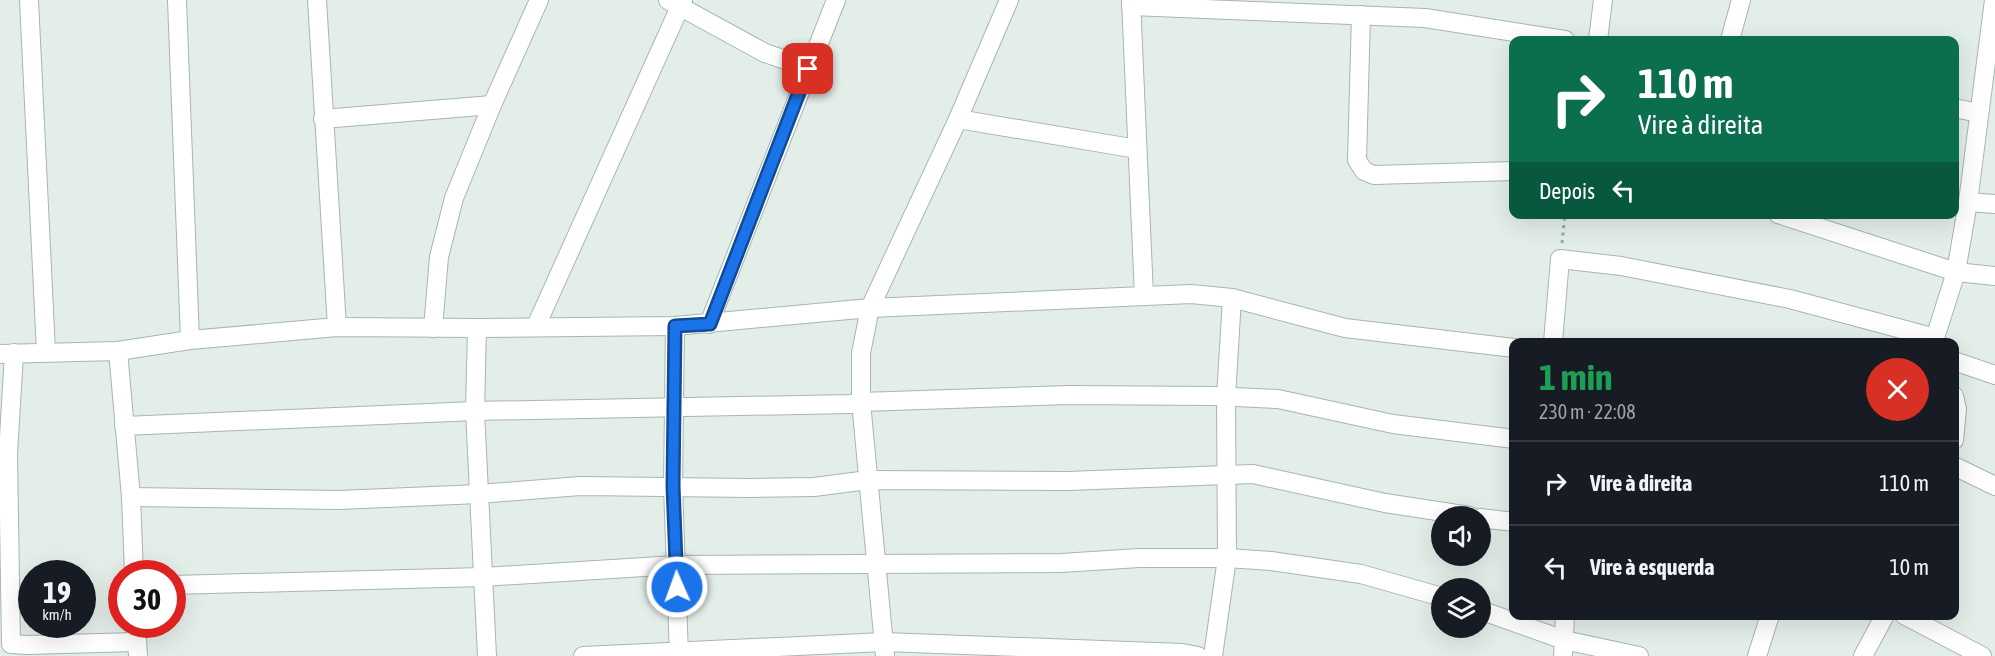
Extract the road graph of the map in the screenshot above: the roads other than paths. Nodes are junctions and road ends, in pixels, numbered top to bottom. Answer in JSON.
{"nodes":[{"id":1,"x":29,"y":0,"type":"edge"},
{"id":2,"x":177,"y":0,"type":"edge"},
{"id":3,"x":317,"y":0,"type":"edge"},
{"id":4,"x":539,"y":0,"type":"edge"},
{"id":5,"x":836,"y":0,"type":"edge"},
{"id":6,"x":1009,"y":0,"type":"edge"},
{"id":7,"x":1603,"y":0,"type":"edge"},
{"id":8,"x":1741,"y":0,"type":"edge"},
{"id":9,"x":677,"y":2,"type":"edge"},
{"id":10,"x":1131,"y":3,"type":"edge"},
{"id":11,"x":1994,"y":4,"type":"edge"},
{"id":12,"x":1340,"y":7,"type":"edge"},
{"id":13,"x":1426,"y":9,"type":"edge"},
{"id":14,"x":1361,"y":15,"type":"junction"},
{"id":15,"x":1547,"y":36,"type":"edge"},
{"id":16,"x":1598,"y":36,"type":"edge"},
{"id":17,"x":1731,"y":36,"type":"edge"},
{"id":18,"x":808,"y":69,"type":"junction"},
{"id":19,"x":1989,"y":85,"type":"edge"},
{"id":20,"x":492,"y":105,"type":"junction"},
{"id":21,"x":1959,"y":109,"type":"edge"},
{"id":22,"x":1979,"y":113,"type":"junction"},
{"id":23,"x":323,"y":119,"type":"junction"},
{"id":24,"x":957,"y":119,"type":"junction"},
{"id":25,"x":1137,"y":149,"type":"junction"},
{"id":26,"x":1509,"y":171,"type":"edge"},
{"id":27,"x":1968,"y":202,"type":"junction"},
{"id":28,"x":1995,"y":204,"type":"edge"},
{"id":29,"x":1793,"y":219,"type":"edge"},
{"id":30,"x":1956,"y":272,"type":"junction"},
{"id":31,"x":1995,"y":276,"type":"edge"},
{"id":32,"x":1144,"y":296,"type":"junction"},
{"id":33,"x":1232,"y":298,"type":"junction"},
{"id":34,"x":870,"y":308,"type":"junction"},
{"id":35,"x":710,"y":324,"type":"junction"},
{"id":36,"x":536,"y":326,"type":"junction"},
{"id":37,"x":675,"y":326,"type":"junction"},
{"id":38,"x":337,"y":327,"type":"junction"},
{"id":39,"x":433,"y":328,"type":"junction"},
{"id":40,"x":477,"y":328,"type":"junction"},
{"id":41,"x":1553,"y":338,"type":"edge"},
{"id":42,"x":1929,"y":338,"type":"edge"},
{"id":43,"x":1937,"y":338,"type":"edge"},
{"id":44,"x":190,"y":340,"type":"junction"},
{"id":45,"x":1509,"y":347,"type":"edge"},
{"id":46,"x":118,"y":351,"type":"junction"},
{"id":47,"x":46,"y":352,"type":"junction"},
{"id":48,"x":7,"y":354,"type":"edge"},
{"id":49,"x":1959,"y":363,"type":"edge"},
{"id":50,"x":1995,"y":375,"type":"edge"},
{"id":51,"x":1226,"y":397,"type":"junction"},
{"id":52,"x":861,"y":402,"type":"junction"},
{"id":53,"x":675,"y":407,"type":"junction"},
{"id":54,"x":476,"y":411,"type":"junction"},
{"id":55,"x":124,"y":426,"type":"junction"},
{"id":56,"x":1509,"y":438,"type":"edge"},
{"id":57,"x":1959,"y":468,"type":"edge"},
{"id":58,"x":1225,"y":475,"type":"junction"},
{"id":59,"x":868,"y":480,"type":"junction"},
{"id":60,"x":673,"y":486,"type":"junction"},
{"id":61,"x":1995,"y":486,"type":"edge"},
{"id":62,"x":479,"y":494,"type":"junction"},
{"id":63,"x":131,"y":497,"type":"junction"},
{"id":64,"x":1431,"y":510,"type":"edge"},
{"id":65,"x":1491,"y":519,"type":"edge"},
{"id":66,"x":1509,"y":521,"type":"edge"},
{"id":67,"x":1227,"y":558,"type":"junction"},
{"id":68,"x":133,"y":560,"type":"edge"},
{"id":69,"x":876,"y":563,"type":"junction"},
{"id":70,"x":676,"y":565,"type":"junction"},
{"id":71,"x":483,"y":576,"type":"junction"},
{"id":72,"x":186,"y":585,"type":"edge"},
{"id":73,"x":1431,"y":594,"type":"edge"},
{"id":74,"x":1491,"y":615,"type":"edge"},
{"id":75,"x":1565,"y":620,"type":"edge"},
{"id":76,"x":1768,"y":620,"type":"edge"},
{"id":77,"x":1882,"y":620,"type":"edge"},
{"id":78,"x":1914,"y":620,"type":"edge"},
{"id":79,"x":137,"y":641,"type":"edge"},
{"id":80,"x":5,"y":644,"type":"edge"},
{"id":81,"x":1563,"y":648,"type":"edge"},
{"id":82,"x":884,"y":649,"type":"edge"},
{"id":83,"x":679,"y":654,"type":"edge"},
{"id":84,"x":487,"y":656,"type":"edge"},
{"id":85,"x":583,"y":656,"type":"edge"},
{"id":86,"x":1198,"y":656,"type":"edge"},
{"id":87,"x":1213,"y":656,"type":"edge"},
{"id":88,"x":1639,"y":656,"type":"edge"},
{"id":89,"x":1757,"y":656,"type":"edge"},
{"id":90,"x":1863,"y":656,"type":"edge"},
{"id":91,"x":1982,"y":656,"type":"edge"}],
"edges":[{"from":1,"to":47,"type":"street"},
{"from":2,"to":44,"type":"street"},
{"from":3,"to":23,"type":"street"},
{"from":4,"to":20,"type":"street"},
{"from":5,"to":18,"type":"street"},
{"from":6,"to":24,"type":"street"},
{"from":7,"to":16,"type":"street"},
{"from":8,"to":17,"type":"street"},
{"from":9,"to":18,"type":"street"},
{"from":9,"to":36,"type":"street"},
{"from":10,"to":12,"type":"street"},
{"from":10,"to":25,"type":"street"},
{"from":11,"to":19,"type":"street"},
{"from":12,"to":14,"type":"street"},
{"from":13,"to":14,"type":"street"},
{"from":13,"to":15,"type":"street"},
{"from":14,"to":26,"type":"street"},
{"from":18,"to":35,"type":"street"},
{"from":19,"to":22,"type":"street"},
{"from":20,"to":23,"type":"street"},
{"from":20,"to":39,"type":"street"},
{"from":21,"to":22,"type":"street"},
{"from":22,"to":27,"type":"street"},
{"from":23,"to":38,"type":"street"},
{"from":24,"to":25,"type":"street"},
{"from":24,"to":34,"type":"street"},
{"from":25,"to":32,"type":"street"},
{"from":27,"to":28,"type":"street"},
{"from":27,"to":30,"type":"street"},
{"from":29,"to":30,"type":"street"},
{"from":30,"to":31,"type":"street"},
{"from":30,"to":43,"type":"street"},
{"from":32,"to":33,"type":"street"},
{"from":32,"to":34,"type":"street"},
{"from":33,"to":45,"type":"street"},
{"from":33,"to":51,"type":"street"},
{"from":34,"to":35,"type":"street"},
{"from":34,"to":52,"type":"street"},
{"from":35,"to":37,"type":"street"},
{"from":36,"to":37,"type":"street"},
{"from":36,"to":40,"type":"street"},
{"from":37,"to":53,"type":"street"},
{"from":38,"to":39,"type":"street"},
{"from":38,"to":44,"type":"street"},
{"from":39,"to":40,"type":"street"},
{"from":40,"to":54,"type":"street"},
{"from":41,"to":42,"type":"street"},
{"from":44,"to":46,"type":"street"},
{"from":46,"to":47,"type":"street"},
{"from":46,"to":55,"type":"street"},
{"from":47,"to":48,"type":"street"},
{"from":48,"to":80,"type":"street"},
{"from":49,"to":50,"type":"street"},
{"from":51,"to":52,"type":"street"},
{"from":51,"to":56,"type":"street"},
{"from":51,"to":58,"type":"street"},
{"from":52,"to":53,"type":"street"},
{"from":52,"to":59,"type":"street"},
{"from":53,"to":54,"type":"street"},
{"from":53,"to":60,"type":"street"},
{"from":54,"to":55,"type":"street"},
{"from":54,"to":62,"type":"street"},
{"from":55,"to":63,"type":"street"},
{"from":57,"to":61,"type":"street"},
{"from":58,"to":59,"type":"street"},
{"from":58,"to":64,"type":"street"},
{"from":58,"to":67,"type":"street"},
{"from":59,"to":60,"type":"street"},
{"from":59,"to":69,"type":"street"},
{"from":60,"to":62,"type":"street"},
{"from":60,"to":70,"type":"street"},
{"from":62,"to":63,"type":"street"},
{"from":62,"to":71,"type":"street"},
{"from":63,"to":68,"type":"street"},
{"from":65,"to":66,"type":"street"},
{"from":67,"to":69,"type":"street"},
{"from":67,"to":73,"type":"street"},
{"from":67,"to":87,"type":"street"},
{"from":69,"to":70,"type":"street"},
{"from":69,"to":82,"type":"street"},
{"from":70,"to":71,"type":"street"},
{"from":70,"to":83,"type":"street"},
{"from":71,"to":72,"type":"street"},
{"from":71,"to":84,"type":"street"},
{"from":74,"to":81,"type":"street"},
{"from":75,"to":81,"type":"street"},
{"from":76,"to":89,"type":"street"},
{"from":77,"to":90,"type":"street"},
{"from":78,"to":91,"type":"street"},
{"from":79,"to":80,"type":"street"},
{"from":81,"to":88,"type":"street"},
{"from":82,"to":83,"type":"street"},
{"from":82,"to":86,"type":"street"},
{"from":83,"to":85,"type":"street"}]}
